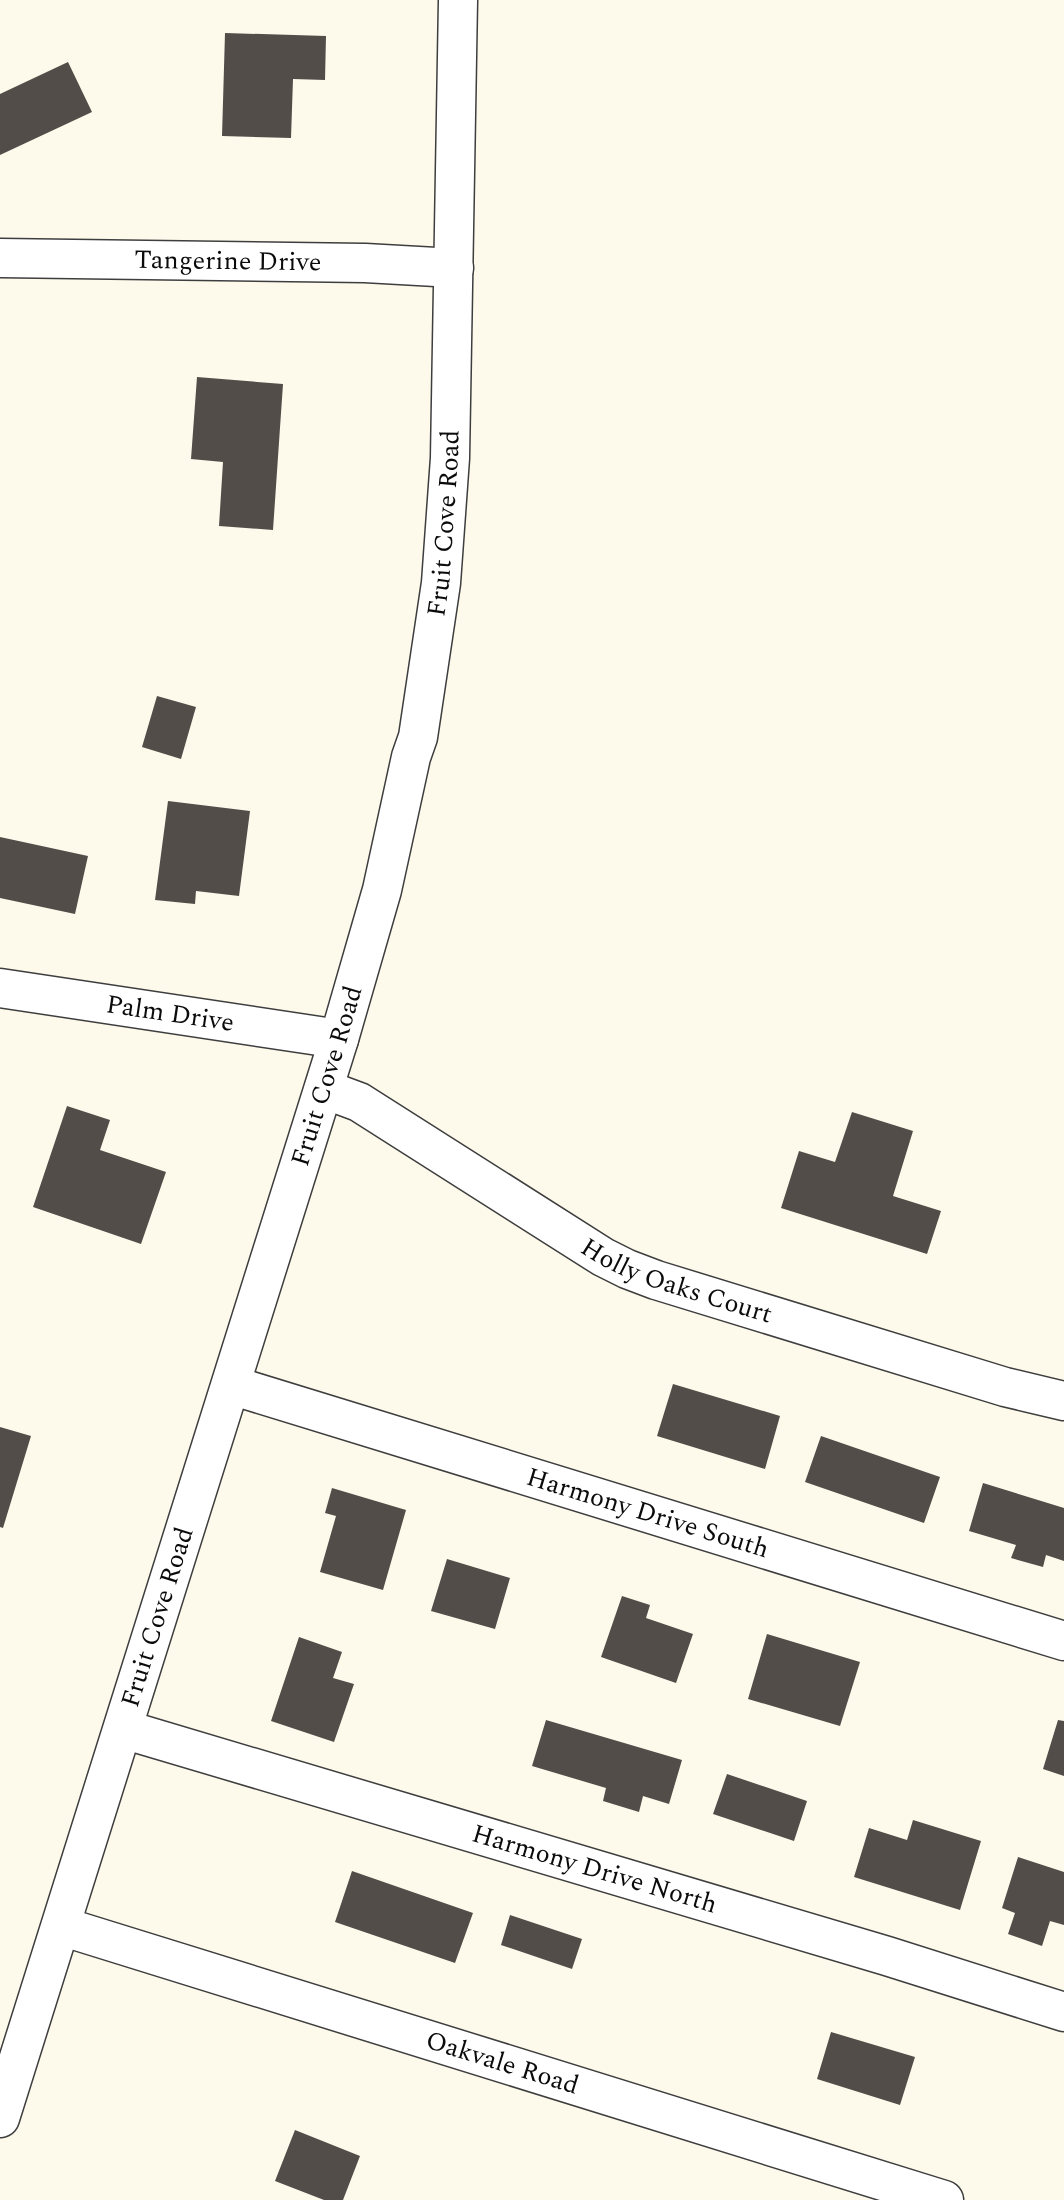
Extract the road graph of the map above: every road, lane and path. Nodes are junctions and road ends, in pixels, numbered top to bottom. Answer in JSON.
{"nodes":[{"id":1,"x":458,"y":0,"type":"edge"},
{"id":2,"x":0,"y":258,"type":"edge"},
{"id":3,"x":454,"y":268,"type":"junction"},
{"id":4,"x":0,"y":988,"type":"edge"},
{"id":5,"x":339,"y":1039,"type":"junction"},
{"id":6,"x":324,"y":1089,"type":"junction"},
{"id":7,"x":231,"y":1385,"type":"junction"},
{"id":8,"x":1064,"y":1401,"type":"edge"},
{"id":9,"x":1064,"y":1641,"type":"edge"},
{"id":10,"x":123,"y":1729,"type":"junction"},
{"id":11,"x":61,"y":1926,"type":"junction"},
{"id":12,"x":1064,"y":2012,"type":"edge"},
{"id":13,"x":0,"y":2118,"type":"edge"},
{"id":14,"x":944,"y":2200,"type":"edge"}],
"edges":[{"from":1,"to":3,"type":"street","name":"Fruit Cove Road"},
{"from":2,"to":3,"type":"street","name":"Tangerine Drive"},
{"from":3,"to":5,"type":"street","name":"Fruit Cove Road"},
{"from":4,"to":5,"type":"street","name":"Palm Drive"},
{"from":5,"to":6,"type":"street","name":"Fruit Cove Road"},
{"from":6,"to":7,"type":"street","name":"Fruit Cove Road"},
{"from":6,"to":8,"type":"street","name":"Holly Oaks Court"},
{"from":7,"to":9,"type":"street","name":"Harmony Drive South"},
{"from":7,"to":10,"type":"street","name":"Fruit Cove Road"},
{"from":10,"to":11,"type":"street","name":"Fruit Cove Road"},
{"from":10,"to":12,"type":"street","name":"Harmony Drive North"},
{"from":11,"to":13,"type":"street","name":"Fruit Cove Road"},
{"from":11,"to":14,"type":"street","name":"Oakvale Road"}]}
